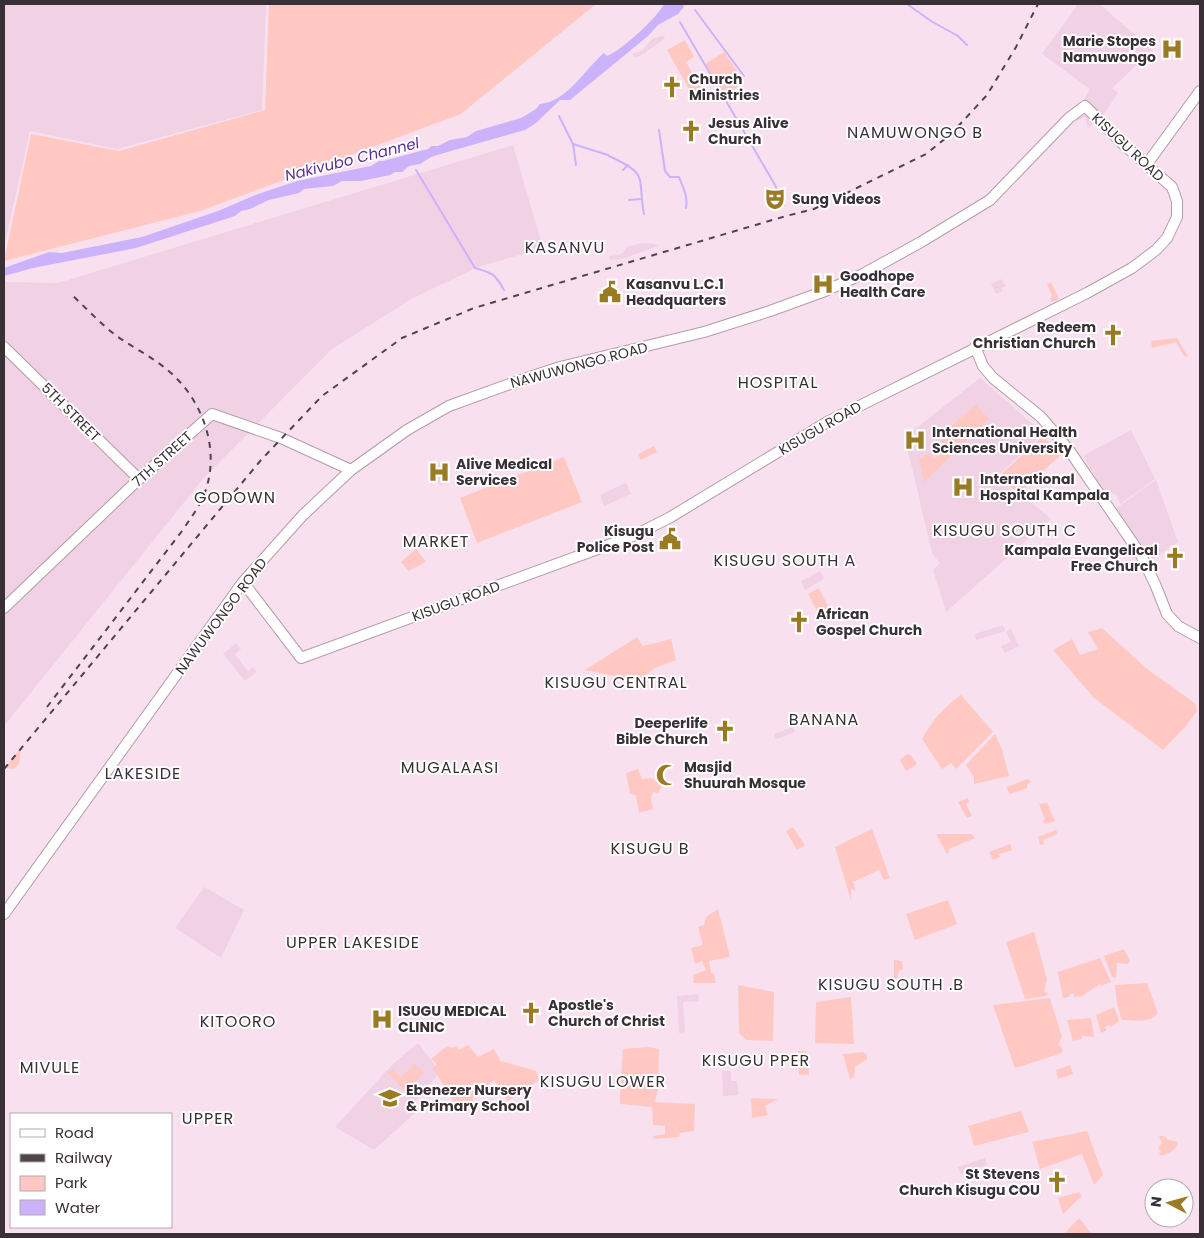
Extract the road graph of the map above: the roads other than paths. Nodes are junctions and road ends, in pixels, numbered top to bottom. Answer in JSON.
{"nodes":[{"id":1,"x":1200,"y":92,"type":"edge"},
{"id":2,"x":1085,"y":106,"type":"joint"},
{"id":3,"x":1147,"y":164,"type":"junction"},
{"id":4,"x":4,"y":347,"type":"edge"},
{"id":5,"x":975,"y":347,"type":"junction"},
{"id":6,"x":352,"y":470,"type":"junction"},
{"id":7,"x":139,"y":479,"type":"junction"},
{"id":8,"x":243,"y":582,"type":"junction"},
{"id":9,"x":4,"y":608,"type":"edge"},
{"id":10,"x":1200,"y":638,"type":"edge"},
{"id":11,"x":4,"y":914,"type":"edge"}],
"edges":[{"from":1,"to":3,"type":"street"},
{"from":2,"to":3,"type":"street","name":"KISUGU ROAD"},
{"from":2,"to":6,"type":"street","name":"NAWUWONGO ROAD"},
{"from":3,"to":5,"type":"street","name":"KISUGU ROAD"},
{"from":4,"to":7,"type":"street","name":"5TH STREET"},
{"from":5,"to":8,"type":"street","name":"KISUGU ROAD"},
{"from":5,"to":10,"type":"street"},
{"from":6,"to":7,"type":"street","name":"7TH STREET"},
{"from":6,"to":8,"type":"street","name":"NAWUWONGO ROAD"},
{"from":7,"to":9,"type":"street","name":"7TH STREET"},
{"from":8,"to":11,"type":"street","name":"NAWUWONGO ROAD"}]}
